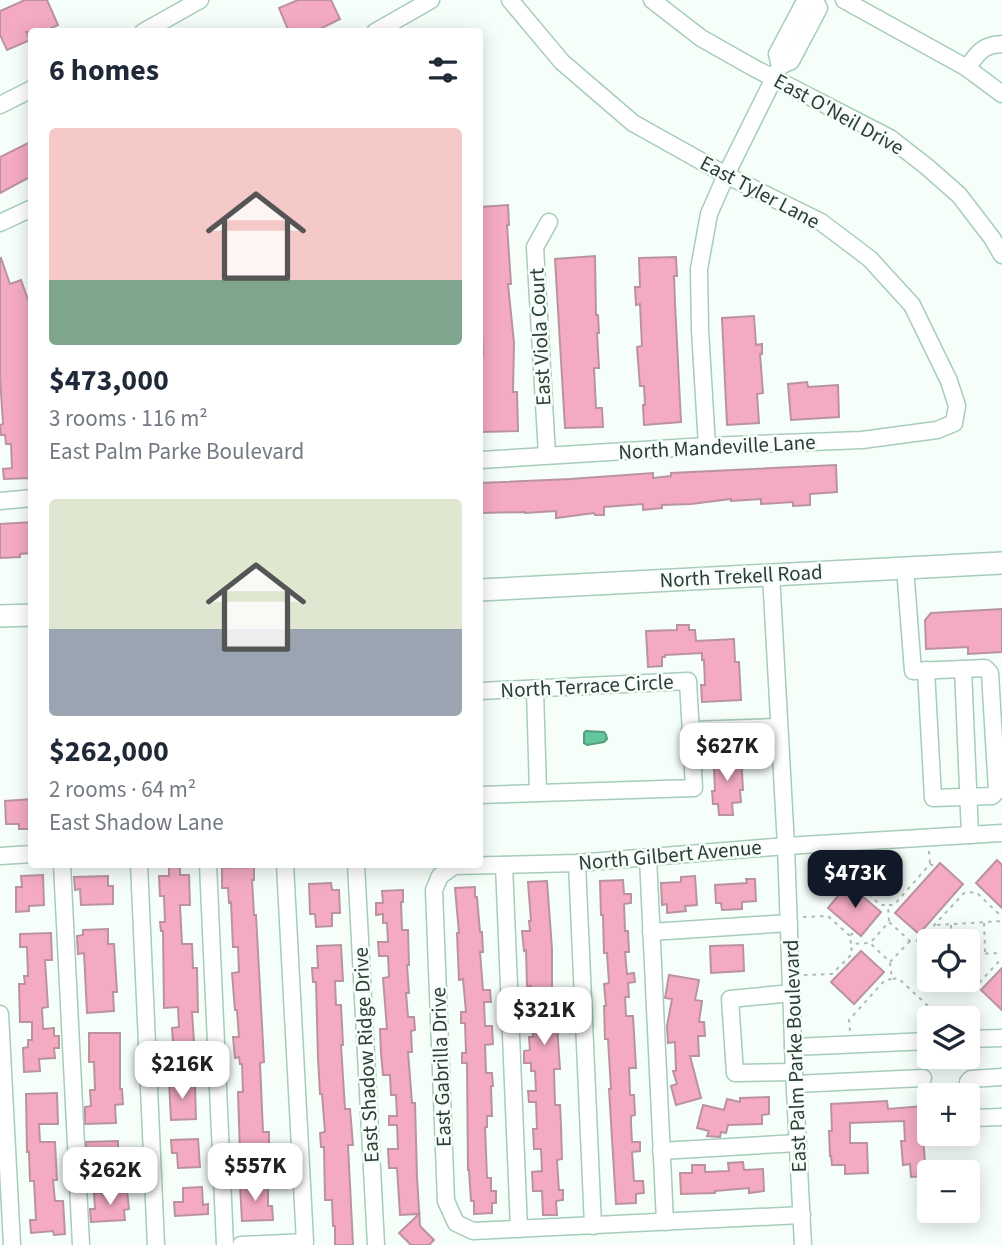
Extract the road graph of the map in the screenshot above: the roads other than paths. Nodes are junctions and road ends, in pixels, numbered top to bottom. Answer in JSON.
{"nodes":[{"id":1,"x":200,"y":0,"type":"edge"},
{"id":2,"x":431,"y":0,"type":"edge"},
{"id":3,"x":510,"y":0,"type":"edge"},
{"id":4,"x":652,"y":0,"type":"edge"},
{"id":5,"x":814,"y":0,"type":"edge"},
{"id":6,"x":844,"y":0,"type":"edge"},
{"id":7,"x":150,"y":28,"type":"edge"},
{"id":8,"x":382,"y":28,"type":"edge"},
{"id":9,"x":1002,"y":44,"type":"edge"},
{"id":10,"x":967,"y":68,"type":"junction"},
{"id":11,"x":777,"y":73,"type":"junction"},
{"id":12,"x":28,"y":91,"type":"edge"},
{"id":13,"x":1002,"y":94,"type":"edge"},
{"id":14,"x":0,"y":105,"type":"edge"},
{"id":15,"x":726,"y":175,"type":"junction"},
{"id":16,"x":28,"y":210,"type":"edge"},
{"id":17,"x":549,"y":222,"type":"dead end"},
{"id":18,"x":0,"y":223,"type":"edge"},
{"id":19,"x":1002,"y":255,"type":"edge"},
{"id":20,"x":954,"y":423,"type":"joint"},
{"id":21,"x":707,"y":446,"type":"junction"},
{"id":22,"x":547,"y":455,"type":"junction"},
{"id":23,"x":483,"y":460,"type":"edge"},
{"id":24,"x":28,"y":498,"type":"edge"},
{"id":25,"x":0,"y":501,"type":"edge"},
{"id":26,"x":1002,"y":563,"type":"edge"},
{"id":27,"x":905,"y":568,"type":"junction"},
{"id":28,"x":771,"y":574,"type":"junction"},
{"id":29,"x":483,"y":590,"type":"edge"},
{"id":30,"x":28,"y":614,"type":"edge"},
{"id":31,"x":0,"y":616,"type":"edge"},
{"id":32,"x":963,"y":668,"type":"junction"},
{"id":33,"x":926,"y":670,"type":"junction"},
{"id":34,"x":535,"y":689,"type":"junction"},
{"id":35,"x":483,"y":691,"type":"edge"},
{"id":36,"x":779,"y":727,"type":"junction"},
{"id":37,"x":690,"y":730,"type":"junction"},
{"id":38,"x":538,"y":792,"type":"junction"},
{"id":39,"x":483,"y":795,"type":"edge"},
{"id":40,"x":968,"y":797,"type":"junction"},
{"id":41,"x":1002,"y":833,"type":"edge"},
{"id":42,"x":970,"y":835,"type":"junction"},
{"id":43,"x":786,"y":846,"type":"junction"},
{"id":44,"x":28,"y":854,"type":"edge"},
{"id":45,"x":0,"y":856,"type":"edge"},
{"id":46,"x":648,"y":857,"type":"junction"},
{"id":47,"x":578,"y":863,"type":"junction"},
{"id":48,"x":483,"y":865,"type":"edge"},
{"id":49,"x":504,"y":865,"type":"junction"},
{"id":50,"x":62,"y":868,"type":"edge"},
{"id":51,"x":139,"y":868,"type":"edge"},
{"id":52,"x":208,"y":868,"type":"edge"},
{"id":53,"x":285,"y":868,"type":"edge"},
{"id":54,"x":356,"y":868,"type":"edge"},
{"id":55,"x":451,"y":868,"type":"edge"},
{"id":56,"x":434,"y":890,"type":"joint"},
{"id":57,"x":789,"y":920,"type":"junction"},
{"id":58,"x":651,"y":932,"type":"junction"},
{"id":59,"x":792,"y":993,"type":"junction"},
{"id":60,"x":0,"y":1014,"type":"edge"},
{"id":61,"x":1002,"y":1038,"type":"edge"},
{"id":62,"x":980,"y":1039,"type":"edge"},
{"id":63,"x":917,"y":1041,"type":"edge"},
{"id":64,"x":793,"y":1047,"type":"junction"},
{"id":65,"x":1002,"y":1077,"type":"edge"},
{"id":66,"x":794,"y":1078,"type":"junction"},
{"id":67,"x":923,"y":1078,"type":"dead end"},
{"id":68,"x":1002,"y":1117,"type":"edge"},
{"id":69,"x":798,"y":1143,"type":"junction"},
{"id":70,"x":662,"y":1151,"type":"junction"},
{"id":71,"x":802,"y":1214,"type":"junction"},
{"id":72,"x":665,"y":1222,"type":"junction"},
{"id":73,"x":593,"y":1226,"type":"junction"},
{"id":74,"x":519,"y":1229,"type":"junction"},
{"id":75,"x":12,"y":1245,"type":"edge"},
{"id":76,"x":81,"y":1245,"type":"edge"},
{"id":77,"x":156,"y":1245,"type":"edge"},
{"id":78,"x":225,"y":1245,"type":"edge"},
{"id":79,"x":241,"y":1245,"type":"edge"},
{"id":80,"x":376,"y":1245,"type":"edge"},
{"id":81,"x":803,"y":1245,"type":"edge"}],
"edges":[{"from":1,"to":7,"type":"street"},
{"from":2,"to":8,"type":"street"},
{"from":3,"to":15,"type":"street","name":"East Tyler Lane"},
{"from":4,"to":11,"type":"street","name":"East O'Neil Drive"},
{"from":5,"to":11,"type":"street"},
{"from":6,"to":10,"type":"street"},
{"from":9,"to":10,"type":"street"},
{"from":10,"to":13,"type":"street"},
{"from":11,"to":15,"type":"street"},
{"from":11,"to":19,"type":"street","name":"East O'Neil Drive"},
{"from":12,"to":14,"type":"street"},
{"from":15,"to":20,"type":"street","name":"East Tyler Lane"},
{"from":15,"to":21,"type":"street"},
{"from":16,"to":18,"type":"street"},
{"from":17,"to":22,"type":"street","name":"East Viola Court"},
{"from":20,"to":21,"type":"street","name":"North Mandeville Lane"},
{"from":21,"to":22,"type":"street","name":"North Mandeville Lane"},
{"from":22,"to":23,"type":"street","name":"North Mandeville Lane"},
{"from":24,"to":25,"type":"street"},
{"from":26,"to":27,"type":"main road","name":"North Trekell Road"},
{"from":27,"to":28,"type":"main road","name":"North Trekell Road"},
{"from":27,"to":33,"type":"street"},
{"from":28,"to":29,"type":"main road","name":"North Trekell Road"},
{"from":28,"to":36,"type":"street","name":"East Palm Parke Boulevard"},
{"from":30,"to":31,"type":"main road"},
{"from":32,"to":33,"type":"street"},
{"from":32,"to":40,"type":"street"},
{"from":32,"to":40,"type":"street"},
{"from":33,"to":40,"type":"street"},
{"from":34,"to":35,"type":"street","name":"North Terrace Circle"},
{"from":34,"to":37,"type":"street","name":"North Terrace Circle"},
{"from":34,"to":38,"type":"street"},
{"from":36,"to":37,"type":"street"},
{"from":36,"to":43,"type":"street","name":"East Palm Parke Boulevard"},
{"from":37,"to":38,"type":"street","name":"North Terrace Circle"},
{"from":38,"to":39,"type":"street","name":"North Terrace Circle"},
{"from":40,"to":42,"type":"street"},
{"from":41,"to":42,"type":"street","name":"North Gilbert Avenue"},
{"from":42,"to":43,"type":"street","name":"North Gilbert Avenue"},
{"from":43,"to":46,"type":"street","name":"North Gilbert Avenue"},
{"from":43,"to":57,"type":"street","name":"East Palm Parke Boulevard"},
{"from":44,"to":45,"type":"street"},
{"from":46,"to":47,"type":"street","name":"North Gilbert Avenue"},
{"from":46,"to":58,"type":"street"},
{"from":47,"to":49,"type":"street","name":"North Gilbert Avenue"},
{"from":47,"to":73,"type":"street"},
{"from":48,"to":49,"type":"street","name":"North Gilbert Avenue"},
{"from":49,"to":74,"type":"street"},
{"from":50,"to":76,"type":"street"},
{"from":51,"to":77,"type":"street"},
{"from":52,"to":78,"type":"street"},
{"from":53,"to":79,"type":"street"},
{"from":54,"to":80,"type":"street","name":"East Shadow Ridge Drive"},
{"from":55,"to":56,"type":"street","name":"North Gilbert Avenue"},
{"from":56,"to":74,"type":"street","name":"East Gabrilla Drive"},
{"from":57,"to":58,"type":"street"},
{"from":57,"to":59,"type":"street","name":"East Palm Parke Boulevard"},
{"from":58,"to":70,"type":"street"},
{"from":59,"to":64,"type":"street","name":"East Palm Parke Boulevard"},
{"from":59,"to":66,"type":"street"},
{"from":60,"to":75,"type":"street"},
{"from":61,"to":62,"type":"street"},
{"from":63,"to":64,"type":"street"},
{"from":64,"to":66,"type":"street","name":"East Palm Parke Boulevard"},
{"from":65,"to":68,"type":"street"},
{"from":66,"to":67,"type":"street"},
{"from":66,"to":69,"type":"street","name":"East Palm Parke Boulevard"},
{"from":69,"to":70,"type":"street"},
{"from":69,"to":71,"type":"street","name":"East Palm Parke Boulevard"},
{"from":70,"to":72,"type":"street"},
{"from":71,"to":72,"type":"street"},
{"from":71,"to":81,"type":"street","name":"East Palm Parke Boulevard"},
{"from":72,"to":73,"type":"street"},
{"from":73,"to":74,"type":"street"}]}
